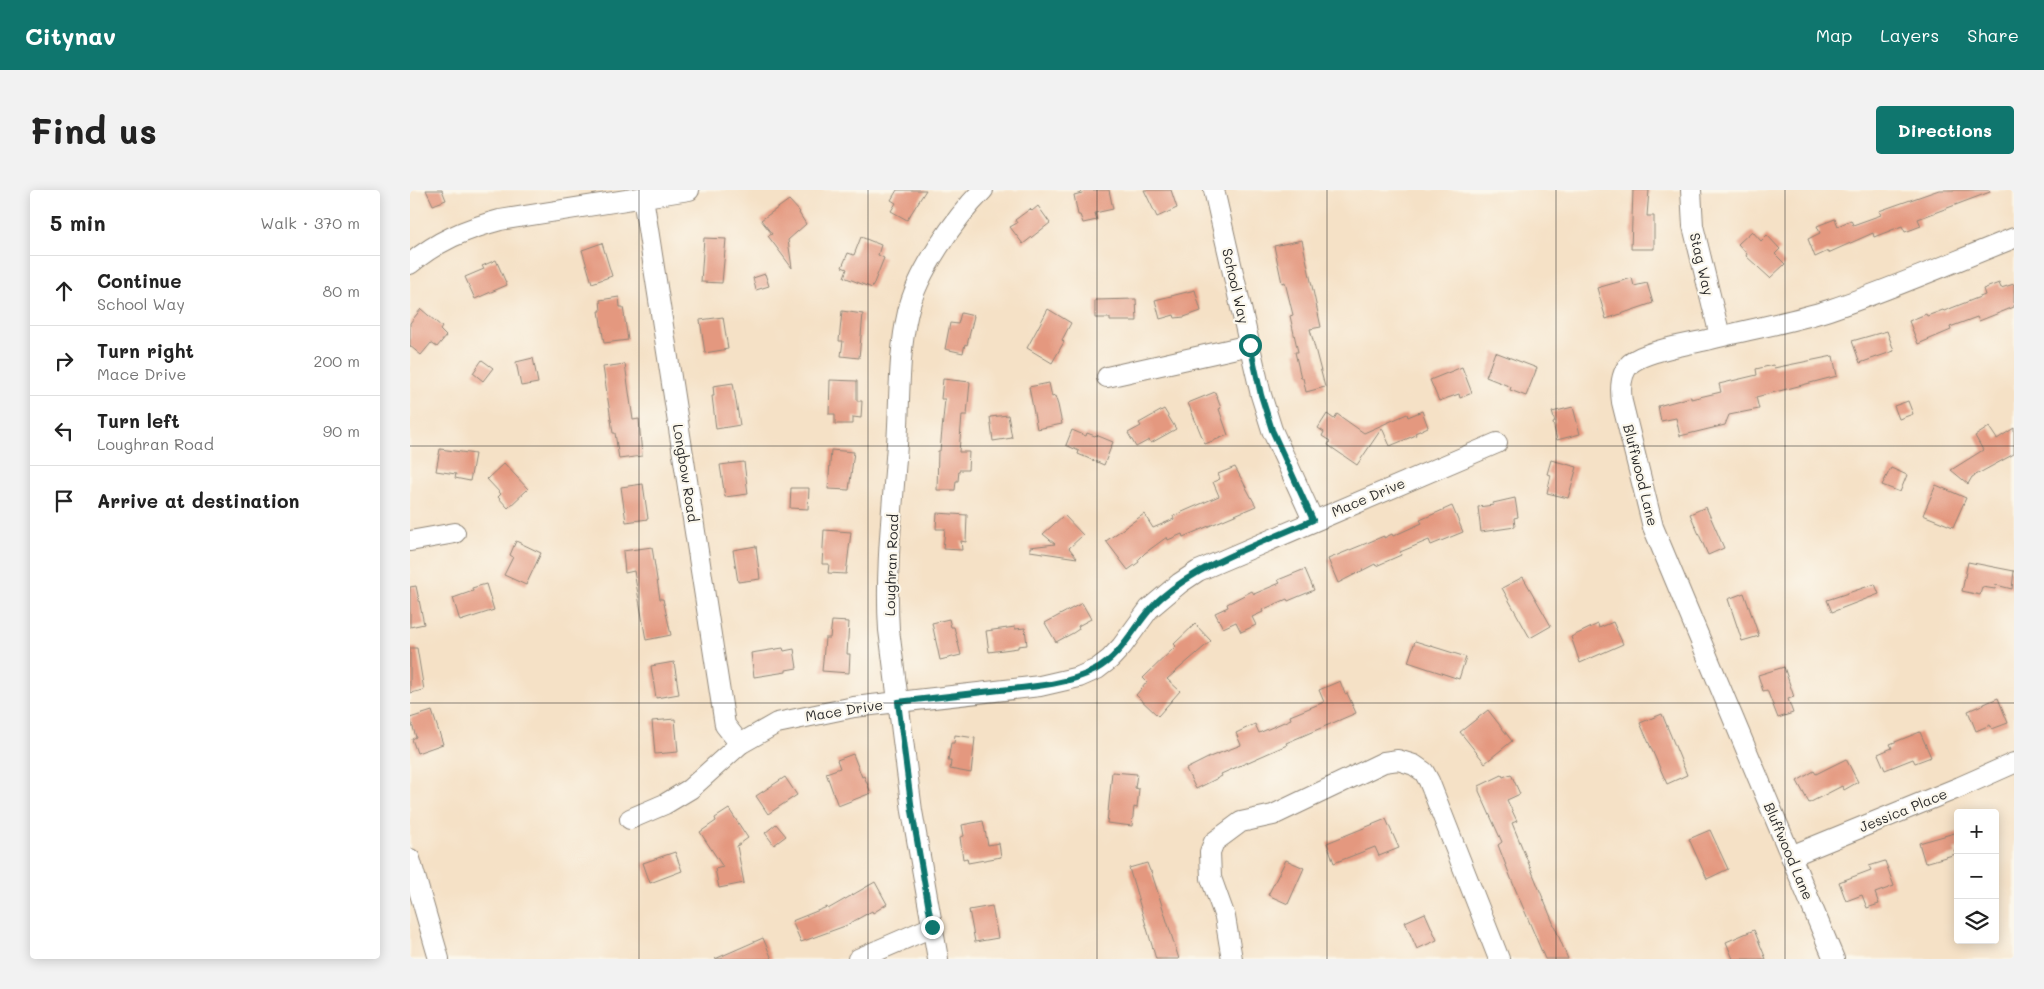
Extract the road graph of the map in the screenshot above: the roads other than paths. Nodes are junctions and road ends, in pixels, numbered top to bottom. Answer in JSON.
{"nodes":[{"id":1,"x":689,"y":190,"type":"edge"},
{"id":2,"x":983,"y":190,"type":"edge"},
{"id":3,"x":1214,"y":190,"type":"edge"},
{"id":4,"x":1692,"y":190,"type":"edge"},
{"id":5,"x":643,"y":197,"type":"junction"},
{"id":6,"x":2014,"y":238,"type":"edge"},
{"id":7,"x":410,"y":264,"type":"edge"},
{"id":8,"x":1720,"y":336,"type":"junction"},
{"id":9,"x":1250,"y":345,"type":"junction"},
{"id":10,"x":1107,"y":377,"type":"dead end"},
{"id":11,"x":1497,"y":443,"type":"dead end"},
{"id":12,"x":1313,"y":520,"type":"junction"},
{"id":13,"x":455,"y":533,"type":"dead end"},
{"id":14,"x":410,"y":541,"type":"edge"},
{"id":15,"x":898,"y":702,"type":"junction"},
{"id":16,"x":740,"y":744,"type":"junction"},
{"id":17,"x":2014,"y":763,"type":"edge"},
{"id":18,"x":630,"y":819,"type":"dead end"},
{"id":19,"x":1791,"y":856,"type":"junction"},
{"id":20,"x":410,"y":859,"type":"edge"},
{"id":21,"x":932,"y":927,"type":"junction"},
{"id":22,"x":439,"y":959,"type":"edge"},
{"id":23,"x":858,"y":959,"type":"edge"},
{"id":24,"x":938,"y":959,"type":"edge"},
{"id":25,"x":1232,"y":959,"type":"edge"},
{"id":26,"x":1499,"y":959,"type":"edge"},
{"id":27,"x":1834,"y":959,"type":"edge"}],
"edges":[{"from":1,"to":5,"type":"street"},
{"from":2,"to":15,"type":"street","name":"Loughran Road"},
{"from":3,"to":9,"type":"street","name":"School Way"},
{"from":4,"to":8,"type":"street","name":"Stag Way"},
{"from":5,"to":7,"type":"street"},
{"from":5,"to":16,"type":"street","name":"Longbow Road"},
{"from":6,"to":8,"type":"street","name":"Bluffwood Lane"},
{"from":8,"to":19,"type":"street","name":"Bluffwood Lane"},
{"from":9,"to":10,"type":"street"},
{"from":9,"to":12,"type":"street","name":"School Way"},
{"from":11,"to":12,"type":"street","name":"Mace Drive"},
{"from":12,"to":15,"type":"street","name":"Mace Drive"},
{"from":13,"to":14,"type":"street"},
{"from":15,"to":16,"type":"street","name":"Mace Drive"},
{"from":15,"to":21,"type":"street","name":"Loughran Road"},
{"from":16,"to":18,"type":"street","name":"Mace Drive"},
{"from":17,"to":19,"type":"street","name":"Jessica Place"},
{"from":19,"to":27,"type":"street","name":"Bluffwood Lane"},
{"from":20,"to":22,"type":"street"},
{"from":21,"to":23,"type":"street"},
{"from":21,"to":24,"type":"street","name":"Loughran Road"},
{"from":25,"to":26,"type":"street"}]}
